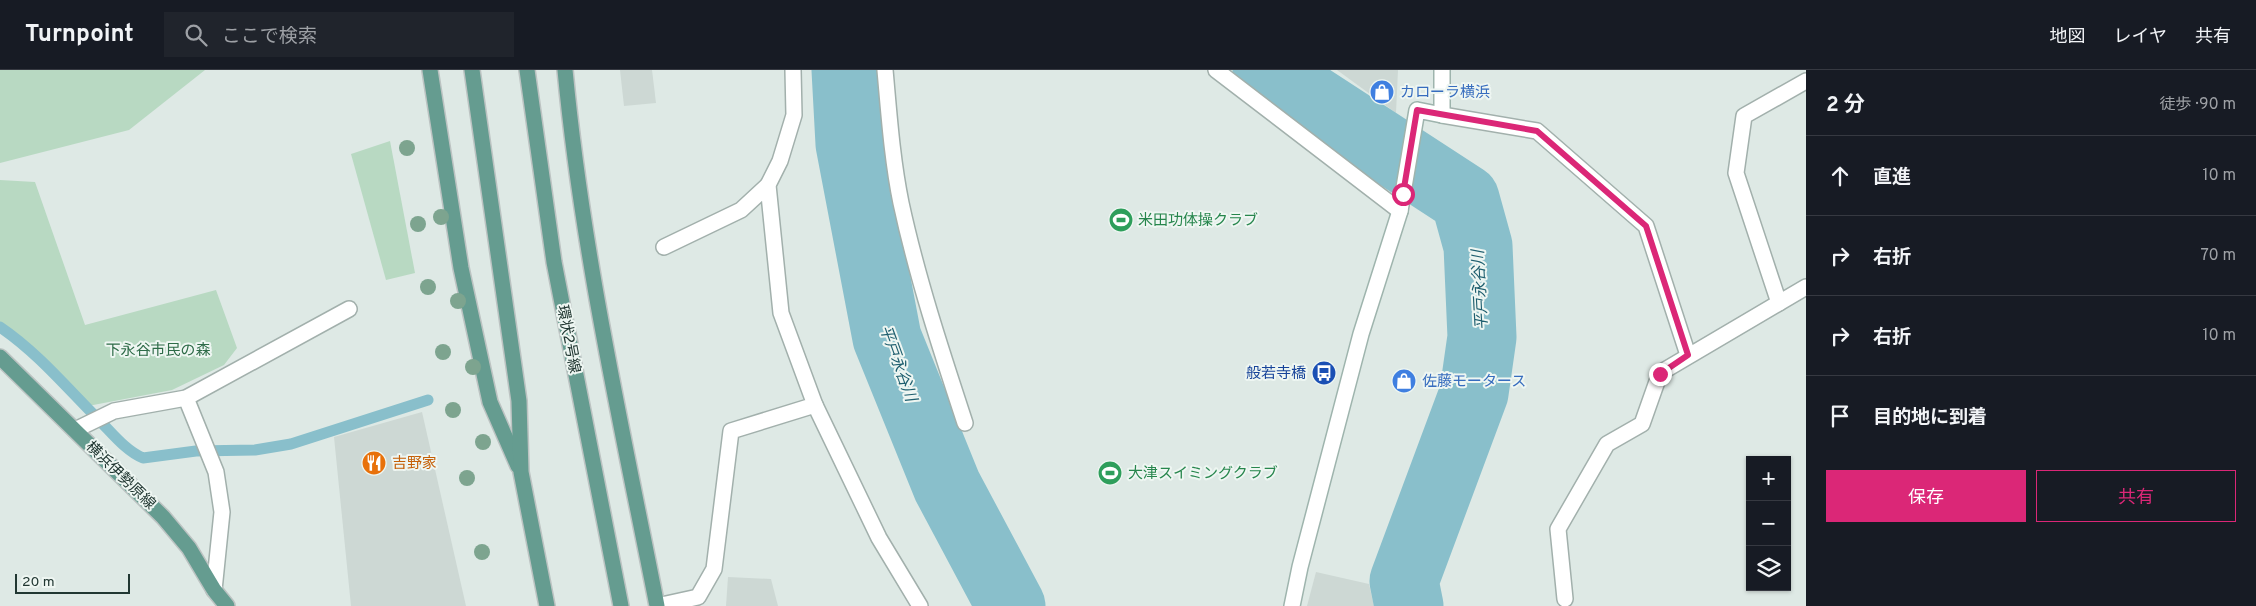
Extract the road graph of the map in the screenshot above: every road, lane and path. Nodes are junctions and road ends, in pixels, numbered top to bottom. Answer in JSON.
{"nodes":[{"id":1,"x":430,"y":70,"type":"edge"},
{"id":2,"x":472,"y":70,"type":"edge"},
{"id":3,"x":528,"y":70,"type":"edge"},
{"id":4,"x":565,"y":70,"type":"edge"},
{"id":5,"x":793,"y":70,"type":"edge"},
{"id":6,"x":885,"y":70,"type":"edge"},
{"id":7,"x":1216,"y":70,"type":"edge"},
{"id":8,"x":1442,"y":70,"type":"edge"},
{"id":9,"x":1806,"y":81,"type":"edge"},
{"id":10,"x":1442,"y":115,"type":"junction"},
{"id":11,"x":768,"y":185,"type":"junction"},
{"id":12,"x":1400,"y":211,"type":"junction"},
{"id":13,"x":664,"y":247,"type":"dead end"},
{"id":14,"x":1806,"y":287,"type":"edge"},
{"id":15,"x":1779,"y":303,"type":"junction"},
{"id":16,"x":349,"y":309,"type":"dead end"},
{"id":17,"x":1688,"y":355,"type":"junction"},
{"id":18,"x":0,"y":357,"type":"edge"},
{"id":19,"x":186,"y":398,"type":"junction"},
{"id":20,"x":815,"y":405,"type":"junction"},
{"id":21,"x":965,"y":422,"type":"dead end"},
{"id":22,"x":75,"y":430,"type":"junction"},
{"id":23,"x":521,"y":472,"type":"junction"},
{"id":24,"x":214,"y":590,"type":"junction"},
{"id":25,"x":1565,"y":598,"type":"dead end"},
{"id":26,"x":227,"y":606,"type":"edge"},
{"id":27,"x":547,"y":606,"type":"edge"},
{"id":28,"x":621,"y":606,"type":"edge"},
{"id":29,"x":657,"y":606,"type":"edge"},
{"id":30,"x":920,"y":606,"type":"edge"},
{"id":31,"x":1292,"y":606,"type":"edge"}],
"edges":[{"from":1,"to":23,"type":"main road"},
{"from":2,"to":23,"type":"main road"},
{"from":3,"to":28,"type":"main road","name":"環状2号線"},
{"from":4,"to":29,"type":"main road"},
{"from":5,"to":11,"type":"street"},
{"from":6,"to":21,"type":"street"},
{"from":7,"to":12,"type":"street"},
{"from":8,"to":10,"type":"street"},
{"from":9,"to":15,"type":"street"},
{"from":10,"to":12,"type":"street"},
{"from":10,"to":17,"type":"street"},
{"from":11,"to":13,"type":"street"},
{"from":11,"to":20,"type":"street"},
{"from":12,"to":31,"type":"street"},
{"from":14,"to":15,"type":"street"},
{"from":15,"to":17,"type":"street"},
{"from":16,"to":19,"type":"street"},
{"from":17,"to":25,"type":"street"},
{"from":18,"to":22,"type":"main road","name":"横浜伊勢原線"},
{"from":19,"to":22,"type":"street"},
{"from":19,"to":24,"type":"street"},
{"from":20,"to":29,"type":"street"},
{"from":20,"to":30,"type":"street"},
{"from":22,"to":24,"type":"main road","name":"横浜伊勢原線"},
{"from":23,"to":27,"type":"main road"},
{"from":24,"to":26,"type":"main road","name":"横浜伊勢原線"}]}
